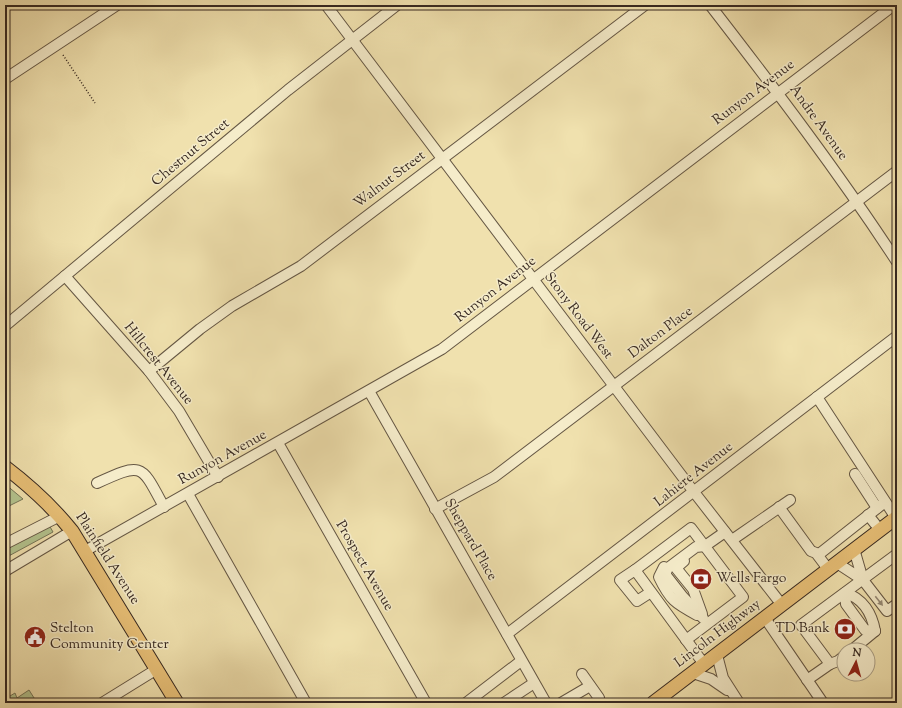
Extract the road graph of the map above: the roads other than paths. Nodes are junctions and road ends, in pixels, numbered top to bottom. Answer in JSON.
{"nodes":[{"id":1,"x":117,"y":5,"type":"edge"},
{"id":2,"x":326,"y":5,"type":"edge"},
{"id":3,"x":398,"y":5,"type":"edge"},
{"id":4,"x":645,"y":5,"type":"edge"},
{"id":5,"x":710,"y":5,"type":"edge"},
{"id":6,"x":894,"y":5,"type":"edge"},
{"id":7,"x":352,"y":40,"type":"junction"},
{"id":8,"x":5,"y":78,"type":"edge"},
{"id":9,"x":778,"y":93,"type":"junction"},
{"id":10,"x":442,"y":158,"type":"junction"},
{"id":11,"x":897,"y":171,"type":"edge"},
{"id":12,"x":857,"y":201,"type":"junction"},
{"id":13,"x":897,"y":262,"type":"edge"},
{"id":14,"x":65,"y":276,"type":"junction"},
{"id":15,"x":532,"y":279,"type":"junction"},
{"id":16,"x":5,"y":326,"type":"edge"},
{"id":17,"x":897,"y":336,"type":"edge"},
{"id":18,"x":149,"y":371,"type":"junction"},
{"id":19,"x":614,"y":387,"type":"junction"},
{"id":20,"x":369,"y":391,"type":"junction"},
{"id":21,"x":817,"y":398,"type":"junction"},
{"id":22,"x":278,"y":444,"type":"junction"},
{"id":23,"x":5,"y":467,"type":"edge"},
{"id":24,"x":855,"y":474,"type":"dead end"},
{"id":25,"x":218,"y":477,"type":"junction"},
{"id":26,"x":97,"y":483,"type":"dead end"},
{"id":27,"x":694,"y":492,"type":"junction"},
{"id":28,"x":188,"y":494,"type":"junction"},
{"id":29,"x":790,"y":500,"type":"dead end"},
{"id":30,"x":885,"y":502,"type":"junction"},
{"id":31,"x":164,"y":507,"type":"junction"},
{"id":32,"x":779,"y":507,"type":"junction"},
{"id":33,"x":435,"y":508,"type":"junction"},
{"id":34,"x":877,"y":508,"type":"junction"},
{"id":35,"x":868,"y":515,"type":"junction"},
{"id":36,"x":60,"y":516,"type":"junction"},
{"id":37,"x":896,"y":517,"type":"edge"},
{"id":38,"x":853,"y":527,"type":"junction"},
{"id":39,"x":880,"y":530,"type":"junction"},
{"id":40,"x":72,"y":531,"type":"junction"},
{"id":41,"x":729,"y":536,"type":"junction"},
{"id":42,"x":5,"y":544,"type":"edge"},
{"id":43,"x":700,"y":544,"type":"junction"},
{"id":44,"x":860,"y":545,"type":"junction"},
{"id":45,"x":85,"y":551,"type":"junction"},
{"id":46,"x":897,"y":554,"type":"edge"},
{"id":47,"x":818,"y":556,"type":"junction"},
{"id":48,"x":833,"y":566,"type":"junction"},
{"id":49,"x":635,"y":570,"type":"junction"},
{"id":50,"x":5,"y":571,"type":"edge"},
{"id":51,"x":863,"y":580,"type":"junction"},
{"id":52,"x":651,"y":592,"type":"junction"},
{"id":53,"x":846,"y":593,"type":"junction"},
{"id":54,"x":897,"y":604,"type":"edge"},
{"id":55,"x":782,"y":605,"type":"junction"},
{"id":56,"x":765,"y":618,"type":"junction"},
{"id":57,"x":705,"y":621,"type":"junction"},
{"id":58,"x":875,"y":632,"type":"junction"},
{"id":59,"x":507,"y":634,"type":"junction"},
{"id":60,"x":686,"y":640,"type":"junction"},
{"id":61,"x":862,"y":642,"type":"edge"},
{"id":62,"x":716,"y":655,"type":"junction"},
{"id":63,"x":521,"y":661,"type":"junction"},
{"id":64,"x":836,"y":662,"type":"edge"},
{"id":65,"x":704,"y":664,"type":"junction"},
{"id":66,"x":830,"y":664,"type":"junction"},
{"id":67,"x":157,"y":669,"type":"junction"},
{"id":68,"x":693,"y":673,"type":"junction"},
{"id":69,"x":582,"y":674,"type":"dead end"},
{"id":70,"x":807,"y":680,"type":"junction"},
{"id":71,"x":534,"y":683,"type":"junction"},
{"id":72,"x":590,"y":686,"type":"junction"},
{"id":73,"x":599,"y":698,"type":"dead end"},
{"id":74,"x":737,"y":699,"type":"edge"},
{"id":75,"x":102,"y":703,"type":"edge"},
{"id":76,"x":177,"y":703,"type":"edge"},
{"id":77,"x":306,"y":703,"type":"edge"},
{"id":78,"x":426,"y":703,"type":"edge"},
{"id":79,"x":466,"y":703,"type":"edge"},
{"id":80,"x":504,"y":703,"type":"edge"},
{"id":81,"x":546,"y":703,"type":"edge"},
{"id":82,"x":561,"y":703,"type":"edge"},
{"id":83,"x":653,"y":703,"type":"edge"},
{"id":84,"x":823,"y":703,"type":"edge"}],
"edges":[{"from":1,"to":8,"type":"street"},
{"from":2,"to":7,"type":"street","name":"Stony Road West"},
{"from":3,"to":7,"type":"street","name":"Chestnut Street"},
{"from":4,"to":10,"type":"street","name":"Walnut Street"},
{"from":5,"to":9,"type":"street","name":"Andre Avenue"},
{"from":6,"to":9,"type":"street","name":"Runyon Avenue"},
{"from":7,"to":10,"type":"street","name":"Stony Road West"},
{"from":7,"to":14,"type":"street","name":"Chestnut Street"},
{"from":9,"to":12,"type":"street","name":"Andre Avenue"},
{"from":9,"to":15,"type":"street","name":"Runyon Avenue"},
{"from":10,"to":15,"type":"street","name":"Stony Road West"},
{"from":10,"to":18,"type":"street","name":"Walnut Street"},
{"from":11,"to":12,"type":"street","name":"Dalton Place"},
{"from":12,"to":13,"type":"street","name":"Andre Avenue"},
{"from":12,"to":19,"type":"street","name":"Dalton Place"},
{"from":14,"to":16,"type":"street","name":"Chestnut Street"},
{"from":14,"to":18,"type":"street","name":"Hillcrest Avenue"},
{"from":15,"to":19,"type":"street","name":"Stony Road West"},
{"from":15,"to":20,"type":"street","name":"Runyon Avenue"},
{"from":17,"to":21,"type":"street","name":"Lahiere Avenue"},
{"from":18,"to":25,"type":"street","name":"Hillcrest Avenue"},
{"from":19,"to":27,"type":"street","name":"Stony Road West"},
{"from":19,"to":33,"type":"street","name":"Dalton Place"},
{"from":20,"to":22,"type":"street","name":"Runyon Avenue"},
{"from":20,"to":33,"type":"street","name":"Sheppard Place"},
{"from":21,"to":27,"type":"street","name":"Lahiere Avenue"},
{"from":21,"to":30,"type":"street"},
{"from":22,"to":25,"type":"street","name":"Runyon Avenue"},
{"from":22,"to":78,"type":"street","name":"Prospect Avenue"},
{"from":23,"to":36,"type":"main road","name":"Plainfield Avenue"},
{"from":24,"to":34,"type":"street"},
{"from":25,"to":28,"type":"street","name":"Runyon Avenue"},
{"from":26,"to":31,"type":"street"},
{"from":27,"to":41,"type":"street","name":"Stony Road West"},
{"from":27,"to":59,"type":"street","name":"Lahiere Avenue"},
{"from":28,"to":31,"type":"street","name":"Runyon Avenue"},
{"from":28,"to":77,"type":"street"},
{"from":29,"to":32,"type":"street"},
{"from":30,"to":34,"type":"street"},
{"from":30,"to":37,"type":"street"},
{"from":31,"to":45,"type":"street","name":"Runyon Avenue"},
{"from":32,"to":41,"type":"street"},
{"from":32,"to":47,"type":"street"},
{"from":33,"to":59,"type":"street","name":"Sheppard Place"},
{"from":34,"to":35,"type":"street"},
{"from":35,"to":38,"type":"street"},
{"from":35,"to":39,"type":"street"},
{"from":36,"to":40,"type":"main road","name":"Plainfield Avenue"},
{"from":36,"to":42,"type":"street"},
{"from":37,"to":39,"type":"main road","name":"Lincoln Highway"},
{"from":38,"to":44,"type":"street"},
{"from":38,"to":47,"type":"street"},
{"from":39,"to":44,"type":"main road","name":"Lincoln Highway"},
{"from":40,"to":45,"type":"main road","name":"Plainfield Avenue"},
{"from":40,"to":50,"type":"street"},
{"from":41,"to":43,"type":"street"},
{"from":41,"to":55,"type":"street","name":"Stony Road West"},
{"from":43,"to":49,"type":"street"},
{"from":43,"to":57,"type":"street"},
{"from":43,"to":57,"type":"street"},
{"from":43,"to":57,"type":"street"},
{"from":43,"to":57,"type":"street"},
{"from":44,"to":48,"type":"main road","name":"Lincoln Highway"},
{"from":44,"to":51,"type":"street"},
{"from":45,"to":67,"type":"main road","name":"Plainfield Avenue"},
{"from":46,"to":51,"type":"street"},
{"from":47,"to":48,"type":"street"},
{"from":48,"to":51,"type":"street"},
{"from":48,"to":55,"type":"main road","name":"Lincoln Highway"},
{"from":49,"to":52,"type":"street"},
{"from":49,"to":52,"type":"street"},
{"from":51,"to":53,"type":"street"},
{"from":51,"to":54,"type":"street","one_way":true},
{"from":52,"to":60,"type":"street"},
{"from":53,"to":58,"type":"street"},
{"from":53,"to":58,"type":"street"},
{"from":53,"to":66,"type":"street"},
{"from":55,"to":56,"type":"main road","name":"Lincoln Highway"},
{"from":56,"to":62,"type":"main road","name":"Lincoln Highway"},
{"from":56,"to":70,"type":"street"},
{"from":57,"to":60,"type":"street"},
{"from":58,"to":61,"type":"street"},
{"from":59,"to":63,"type":"street","name":"Sheppard Place"},
{"from":60,"to":65,"type":"street"},
{"from":62,"to":65,"type":"main road","name":"Lincoln Highway"},
{"from":62,"to":74,"type":"street"},
{"from":63,"to":71,"type":"street","name":"Sheppard Place"},
{"from":63,"to":79,"type":"street"},
{"from":64,"to":66,"type":"street"},
{"from":65,"to":68,"type":"main road","name":"Lincoln Highway"},
{"from":66,"to":70,"type":"street"},
{"from":67,"to":75,"type":"street"},
{"from":67,"to":76,"type":"main road","name":"Plainfield Avenue"},
{"from":68,"to":74,"type":"street"},
{"from":68,"to":83,"type":"main road","name":"Lincoln Highway"},
{"from":69,"to":72,"type":"street"},
{"from":70,"to":84,"type":"street"},
{"from":71,"to":80,"type":"street"},
{"from":71,"to":81,"type":"street","name":"Sheppard Place"},
{"from":72,"to":73,"type":"street"},
{"from":72,"to":82,"type":"street"}]}
